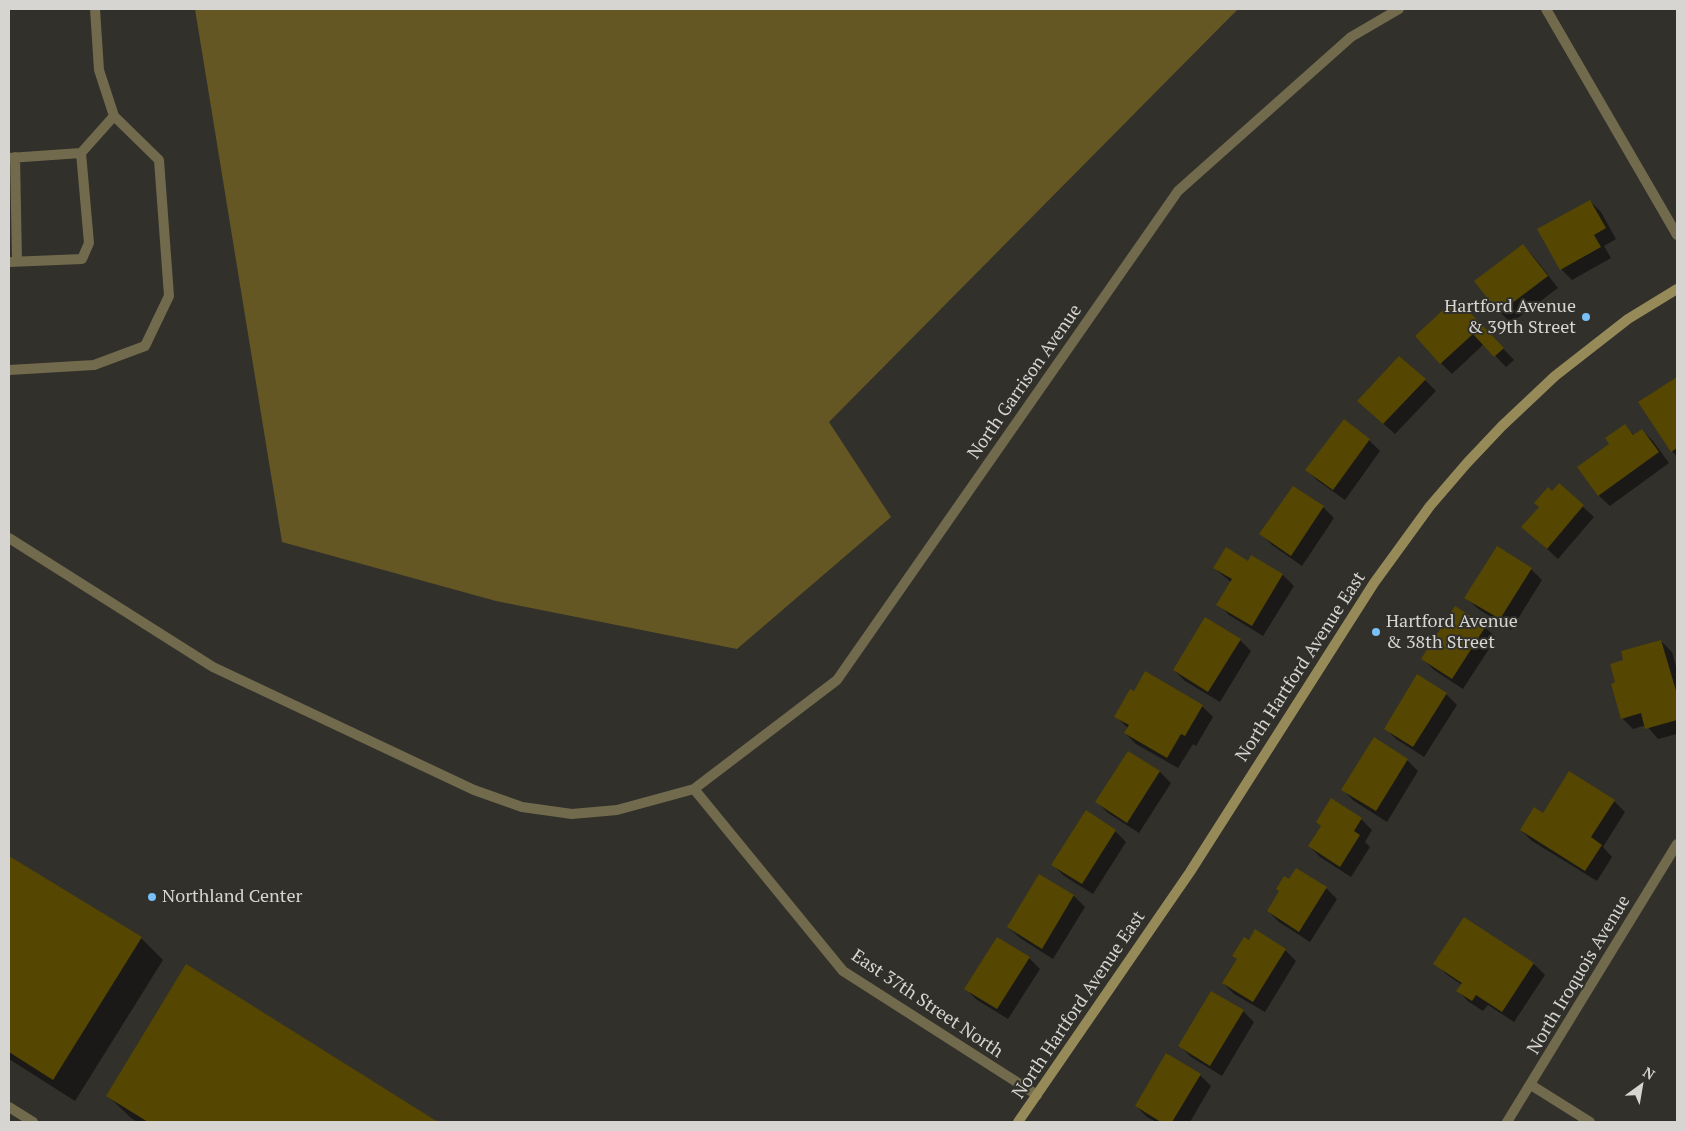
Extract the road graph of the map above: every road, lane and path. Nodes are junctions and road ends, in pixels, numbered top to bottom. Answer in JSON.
{"nodes":[{"id":1,"x":95,"y":9,"type":"edge"},
{"id":2,"x":1398,"y":9,"type":"edge"},
{"id":3,"x":1546,"y":9,"type":"edge"},
{"id":4,"x":114,"y":116,"type":"junction"},
{"id":5,"x":81,"y":153,"type":"junction"},
{"id":6,"x":12,"y":158,"type":"edge"},
{"id":7,"x":1677,"y":235,"type":"edge"},
{"id":8,"x":13,"y":262,"type":"edge"},
{"id":9,"x":1677,"y":289,"type":"edge"},
{"id":10,"x":9,"y":370,"type":"edge"},
{"id":11,"x":9,"y":538,"type":"edge"},
{"id":12,"x":694,"y":788,"type":"junction"},
{"id":13,"x":1677,"y":844,"type":"edge"},
{"id":14,"x":1531,"y":1085,"type":"junction"},
{"id":15,"x":1037,"y":1095,"type":"junction"},
{"id":16,"x":9,"y":1107,"type":"edge"},
{"id":17,"x":33,"y":1122,"type":"edge"},
{"id":18,"x":1018,"y":1122,"type":"edge"},
{"id":19,"x":1507,"y":1122,"type":"edge"},
{"id":20,"x":1590,"y":1122,"type":"edge"}],
"edges":[{"from":1,"to":4,"type":"street"},
{"from":2,"to":12,"type":"street","name":"North Garrison Avenue"},
{"from":3,"to":7,"type":"street"},
{"from":4,"to":5,"type":"street"},
{"from":4,"to":10,"type":"street"},
{"from":5,"to":6,"type":"street"},
{"from":5,"to":8,"type":"street"},
{"from":6,"to":8,"type":"street"},
{"from":9,"to":15,"type":"street","name":"North Hartford Avenue East"},
{"from":11,"to":12,"type":"street"},
{"from":12,"to":15,"type":"street","name":"East 37th Street North"},
{"from":13,"to":14,"type":"street","name":"North Iroquois Avenue"},
{"from":14,"to":19,"type":"street","name":"North Iroquois Avenue"},
{"from":14,"to":20,"type":"street"},
{"from":15,"to":18,"type":"street","name":"North Hartford Avenue East"},
{"from":16,"to":17,"type":"street"}]}
